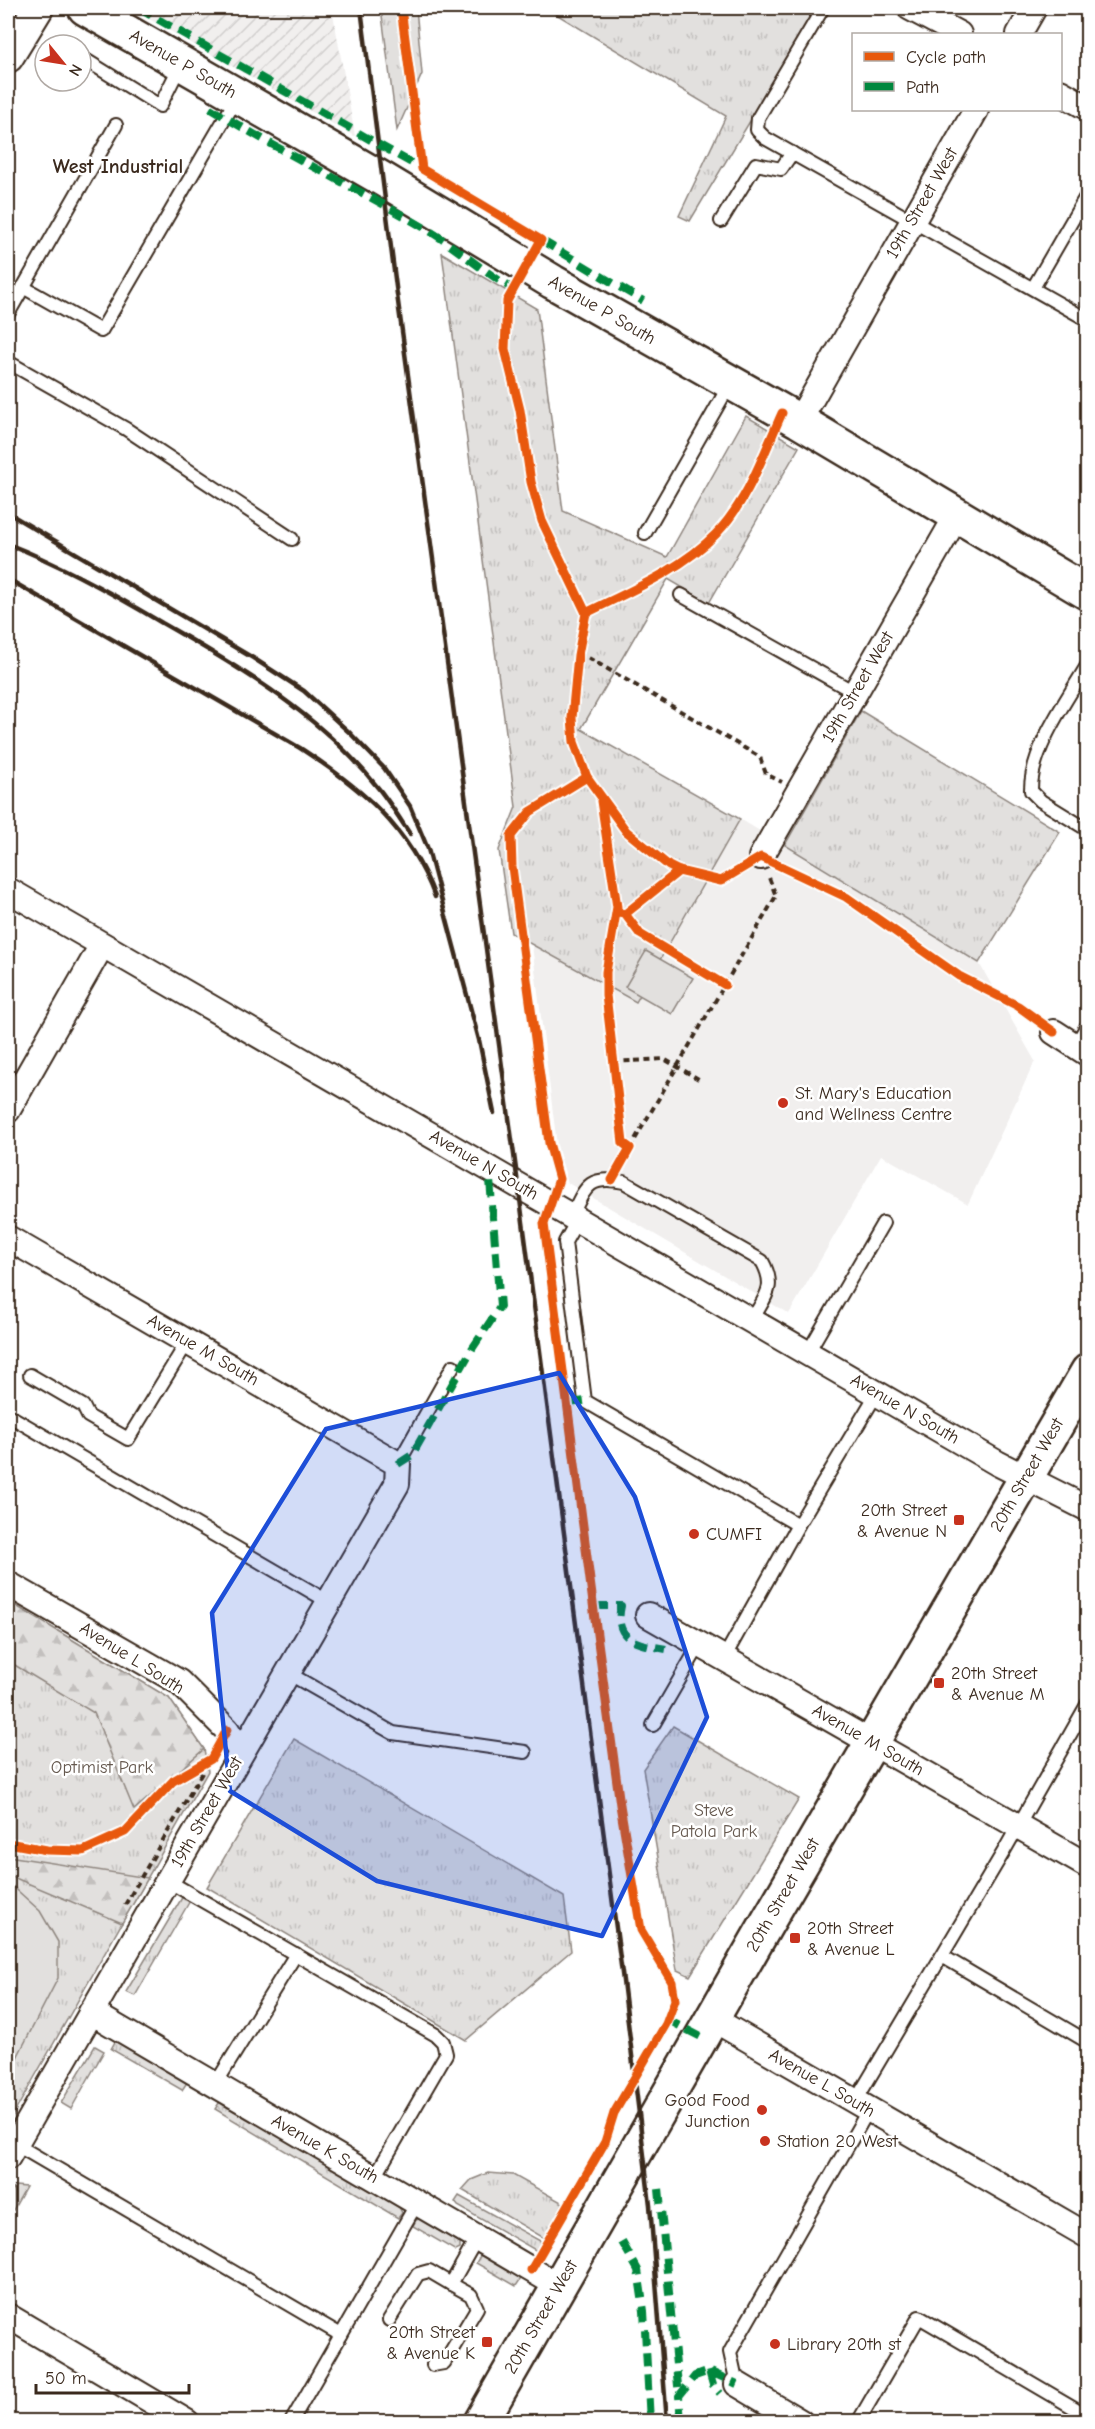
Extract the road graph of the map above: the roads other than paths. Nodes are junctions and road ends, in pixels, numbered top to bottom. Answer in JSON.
{"nodes":[{"id":1,"x":38,"y":8,"type":"edge"},
{"id":2,"x":86,"y":8,"type":"edge"},
{"id":3,"x":823,"y":8,"type":"edge"},
{"id":4,"x":910,"y":8,"type":"edge"},
{"id":5,"x":1034,"y":8,"type":"edge"},
{"id":6,"x":957,"y":33,"type":"edge"},
{"id":7,"x":1020,"y":33,"type":"edge"},
{"id":8,"x":8,"y":57,"type":"edge"},
{"id":9,"x":181,"y":63,"type":"junction"},
{"id":10,"x":93,"y":64,"type":"edge"},
{"id":11,"x":1062,"y":93,"type":"edge"},
{"id":12,"x":238,"y":96,"type":"junction"},
{"id":13,"x":1088,"y":108,"type":"edge"},
{"id":14,"x":975,"y":111,"type":"edge"},
{"id":15,"x":116,"y":125,"type":"dead end"},
{"id":16,"x":792,"y":153,"type":"junction"},
{"id":17,"x":1088,"y":193,"type":"edge"},
{"id":18,"x":912,"y":220,"type":"junction"},
{"id":19,"x":721,"y":221,"type":"dead end"},
{"id":20,"x":23,"y":287,"type":"junction"},
{"id":21,"x":1034,"y":288,"type":"junction"},
{"id":22,"x":8,"y":314,"type":"edge"},
{"id":23,"x":1088,"y":320,"type":"edge"},
{"id":24,"x":8,"y":362,"type":"edge"},
{"id":25,"x":731,"y":383,"type":"junction"},
{"id":26,"x":799,"y":421,"type":"junction"},
{"id":27,"x":956,"y":517,"type":"junction"},
{"id":28,"x":645,"y":533,"type":"dead end"},
{"id":29,"x":292,"y":539,"type":"dead end"},
{"id":30,"x":1088,"y":593,"type":"edge"},
{"id":31,"x":681,"y":595,"type":"dead end"},
{"id":32,"x":1088,"y":664,"type":"edge"},
{"id":33,"x":854,"y":692,"type":"junction"},
{"id":34,"x":1088,"y":830,"type":"edge"},
{"id":35,"x":761,"y":858,"type":"road end"},
{"id":36,"x":8,"y":890,"type":"edge"},
{"id":37,"x":102,"y":945,"type":"junction"},
{"id":38,"x":1088,"y":1024,"type":"edge"},
{"id":39,"x":1054,"y":1032,"type":"dead end"},
{"id":40,"x":1081,"y":1050,"type":"edge"},
{"id":41,"x":8,"y":1110,"type":"edge"},
{"id":42,"x":575,"y":1217,"type":"junction"},
{"id":43,"x":883,"y":1223,"type":"dead end"},
{"id":44,"x":8,"y":1238,"type":"edge"},
{"id":45,"x":752,"y":1320,"type":"junction"},
{"id":46,"x":188,"y":1341,"type":"junction"},
{"id":47,"x":808,"y":1352,"type":"junction"},
{"id":48,"x":453,"y":1366,"type":"dead end"},
{"id":49,"x":1088,"y":1371,"type":"edge"},
{"id":50,"x":30,"y":1375,"type":"dead end"},
{"id":51,"x":877,"y":1393,"type":"junction"},
{"id":52,"x":8,"y":1415,"type":"edge"},
{"id":53,"x":398,"y":1464,"type":"junction"},
{"id":54,"x":1026,"y":1477,"type":"junction"},
{"id":55,"x":1088,"y":1509,"type":"edge"},
{"id":56,"x":798,"y":1525,"type":"junction"},
{"id":57,"x":8,"y":1584,"type":"edge"},
{"id":58,"x":329,"y":1602,"type":"junction"},
{"id":59,"x":648,"y":1615,"type":"dead end"},
{"id":60,"x":700,"y":1644,"type":"junction"},
{"id":61,"x":724,"y":1658,"type":"junction"},
{"id":62,"x":288,"y":1673,"type":"junction"},
{"id":63,"x":1088,"y":1703,"type":"edge"},
{"id":64,"x":653,"y":1725,"type":"dead end"},
{"id":65,"x":872,"y":1742,"type":"junction"},
{"id":66,"x":241,"y":1752,"type":"junction"},
{"id":67,"x":525,"y":1752,"type":"dead end"},
{"id":68,"x":1019,"y":1826,"type":"junction"},
{"id":69,"x":1088,"y":1866,"type":"edge"},
{"id":70,"x":168,"y":1881,"type":"junction"},
{"id":71,"x":296,"y":1954,"type":"junction"},
{"id":72,"x":942,"y":1956,"type":"junction"},
{"id":73,"x":92,"y":2012,"type":"junction"},
{"id":74,"x":713,"y":2019,"type":"junction"},
{"id":75,"x":1088,"y":2042,"type":"edge"},
{"id":76,"x":215,"y":2085,"type":"junction"},
{"id":77,"x":862,"y":2106,"type":"junction"},
{"id":78,"x":11,"y":2151,"type":"edge"},
{"id":79,"x":374,"y":2178,"type":"junction"},
{"id":80,"x":417,"y":2203,"type":"junction"},
{"id":81,"x":1088,"y":2236,"type":"edge"},
{"id":82,"x":477,"y":2238,"type":"junction"},
{"id":83,"x":451,"y":2283,"type":"junction"},
{"id":84,"x":559,"y":2286,"type":"junction"},
{"id":85,"x":8,"y":2316,"type":"edge"},
{"id":86,"x":389,"y":2320,"type":"dead end"},
{"id":87,"x":340,"y":2335,"type":"junction"},
{"id":88,"x":432,"y":2365,"type":"dead end"},
{"id":89,"x":737,"y":2384,"type":"joint"},
{"id":90,"x":1088,"y":2416,"type":"edge"},
{"id":91,"x":187,"y":2421,"type":"edge"},
{"id":92,"x":291,"y":2421,"type":"edge"},
{"id":93,"x":482,"y":2421,"type":"edge"},
{"id":94,"x":801,"y":2421,"type":"edge"},
{"id":95,"x":858,"y":2421,"type":"edge"}],
"edges":[{"from":1,"to":8,"type":"street"},
{"from":2,"to":9,"type":"main road","name":"Avenue P South"},
{"from":3,"to":16,"type":"lane"},
{"from":4,"to":6,"type":"street"},
{"from":5,"to":7,"type":"street"},
{"from":9,"to":10,"type":"lane"},
{"from":9,"to":12,"type":"main road","name":"Avenue P South"},
{"from":11,"to":13,"type":"street"},
{"from":12,"to":20,"type":"lane"},
{"from":12,"to":25,"type":"main road","name":"Avenue P South"},
{"from":14,"to":18,"type":"street","name":"19th Street West"},
{"from":15,"to":20,"type":"lane"},
{"from":16,"to":18,"type":"lane"},
{"from":16,"to":19,"type":"lane"},
{"from":17,"to":21,"type":"lane"},
{"from":18,"to":21,"type":"lane"},
{"from":18,"to":26,"type":"street","name":"19th Street West"},
{"from":20,"to":22,"type":"lane"},
{"from":21,"to":23,"type":"lane"},
{"from":24,"to":29,"type":"lane"},
{"from":25,"to":26,"type":"main road","name":"Avenue P South"},
{"from":25,"to":28,"type":"lane"},
{"from":26,"to":27,"type":"main road","name":"Avenue P South"},
{"from":27,"to":30,"type":"main road","name":"Avenue P South"},
{"from":27,"to":33,"type":"street","name":"19th Street West"},
{"from":31,"to":33,"type":"lane"},
{"from":32,"to":34,"type":"lane"},
{"from":33,"to":35,"type":"street","name":"19th Street West"},
{"from":36,"to":37,"type":"street","name":"Avenue N South"},
{"from":37,"to":41,"type":"street"},
{"from":37,"to":42,"type":"street","name":"Avenue N South"},
{"from":38,"to":40,"type":"lane"},
{"from":39,"to":40,"type":"street"},
{"from":42,"to":45,"type":"street","name":"Avenue N South"},
{"from":42,"to":45,"type":"lane"},
{"from":42,"to":56,"type":"lane"},
{"from":43,"to":47,"type":"lane"},
{"from":44,"to":46,"type":"street","name":"Avenue M South"},
{"from":45,"to":47,"type":"street","name":"Avenue N South"},
{"from":46,"to":50,"type":"lane"},
{"from":46,"to":53,"type":"street","name":"Avenue M South"},
{"from":47,"to":51,"type":"street","name":"Avenue N South"},
{"from":48,"to":53,"type":"lane"},
{"from":49,"to":54,"type":"main road","name":"20th Street West"},
{"from":51,"to":54,"type":"street","name":"Avenue N South"},
{"from":51,"to":56,"type":"lane"},
{"from":52,"to":58,"type":"lane"},
{"from":53,"to":58,"type":"street","name":"19th Street West"},
{"from":54,"to":55,"type":"street","name":"Avenue N South"},
{"from":54,"to":65,"type":"main road","name":"20th Street West"},
{"from":56,"to":61,"type":"lane"},
{"from":57,"to":66,"type":"street","name":"Avenue L South"},
{"from":58,"to":62,"type":"street","name":"19th Street West"},
{"from":59,"to":60,"type":"street","name":"Avenue M South"},
{"from":60,"to":61,"type":"street","name":"Avenue M South"},
{"from":60,"to":64,"type":"lane"},
{"from":61,"to":65,"type":"street","name":"Avenue M South"},
{"from":62,"to":66,"type":"street","name":"19th Street West"},
{"from":62,"to":67,"type":"lane"},
{"from":63,"to":68,"type":"lane"},
{"from":65,"to":68,"type":"street","name":"Avenue M South"},
{"from":65,"to":74,"type":"main road","name":"20th Street West"},
{"from":66,"to":70,"type":"street","name":"19th Street West"},
{"from":68,"to":69,"type":"street","name":"Avenue M South"},
{"from":68,"to":72,"type":"lane"},
{"from":70,"to":71,"type":"lane"},
{"from":70,"to":73,"type":"street","name":"19th Street West"},
{"from":71,"to":76,"type":"lane"},
{"from":71,"to":79,"type":"lane"},
{"from":72,"to":75,"type":"lane"},
{"from":72,"to":77,"type":"lane"},
{"from":73,"to":76,"type":"street","name":"Avenue K South"},
{"from":73,"to":78,"type":"street","name":"19th Street West"},
{"from":74,"to":77,"type":"street","name":"Avenue L South"},
{"from":74,"to":84,"type":"main road","name":"20th Street West"},
{"from":76,"to":79,"type":"street","name":"Avenue K South"},
{"from":77,"to":81,"type":"street","name":"Avenue L South"},
{"from":77,"to":89,"type":"lane"},
{"from":78,"to":87,"type":"lane"},
{"from":79,"to":80,"type":"street","name":"Avenue K South"},
{"from":80,"to":82,"type":"street","name":"Avenue K South"},
{"from":80,"to":87,"type":"lane"},
{"from":82,"to":83,"type":"lane"},
{"from":82,"to":84,"type":"street","name":"Avenue K South"},
{"from":83,"to":86,"type":"lane"},
{"from":83,"to":88,"type":"lane"},
{"from":84,"to":93,"type":"main road","name":"20th Street West"},
{"from":85,"to":91,"type":"street"},
{"from":87,"to":92,"type":"lane"},
{"from":89,"to":94,"type":"street"},
{"from":90,"to":95,"type":"lane"}]}
